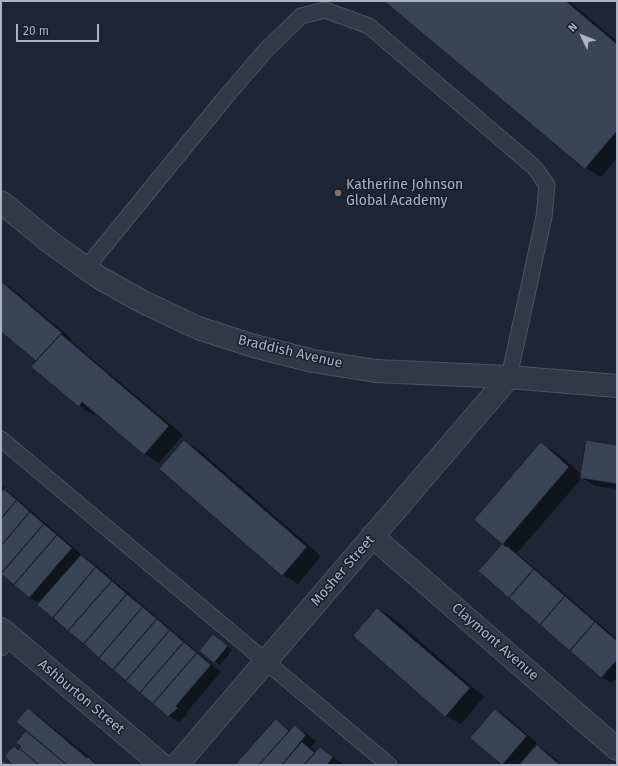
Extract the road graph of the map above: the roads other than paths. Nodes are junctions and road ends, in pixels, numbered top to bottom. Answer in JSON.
{"nodes":[{"id":1,"x":2,"y":205,"type":"edge"},
{"id":2,"x":86,"y":268,"type":"junction"},
{"id":3,"x":508,"y":377,"type":"junction"},
{"id":4,"x":617,"y":386,"type":"edge"},
{"id":5,"x":1,"y":439,"type":"edge"},
{"id":6,"x":372,"y":536,"type":"junction"},
{"id":7,"x":4,"y":638,"type":"edge"},
{"id":8,"x":265,"y":661,"type":"junction"},
{"id":9,"x":614,"y":741,"type":"edge"},
{"id":10,"x":162,"y":765,"type":"edge"},
{"id":11,"x":177,"y":765,"type":"edge"},
{"id":12,"x":389,"y":765,"type":"edge"}],
"edges":[{"from":1,"to":2,"type":"street","name":"Braddish Avenue"},
{"from":2,"to":3,"type":"street","name":"Braddish Avenue"},
{"from":2,"to":3,"type":"lane"},
{"from":3,"to":4,"type":"street","name":"Braddish Avenue"},
{"from":3,"to":6,"type":"street","name":"Mosher Street"},
{"from":5,"to":8,"type":"lane"},
{"from":6,"to":8,"type":"street","name":"Mosher Street"},
{"from":6,"to":9,"type":"street","name":"Claymont Avenue"},
{"from":7,"to":10,"type":"street","name":"Ashburton Street"},
{"from":8,"to":11,"type":"street","name":"Mosher Street"},
{"from":8,"to":12,"type":"lane"}]}
